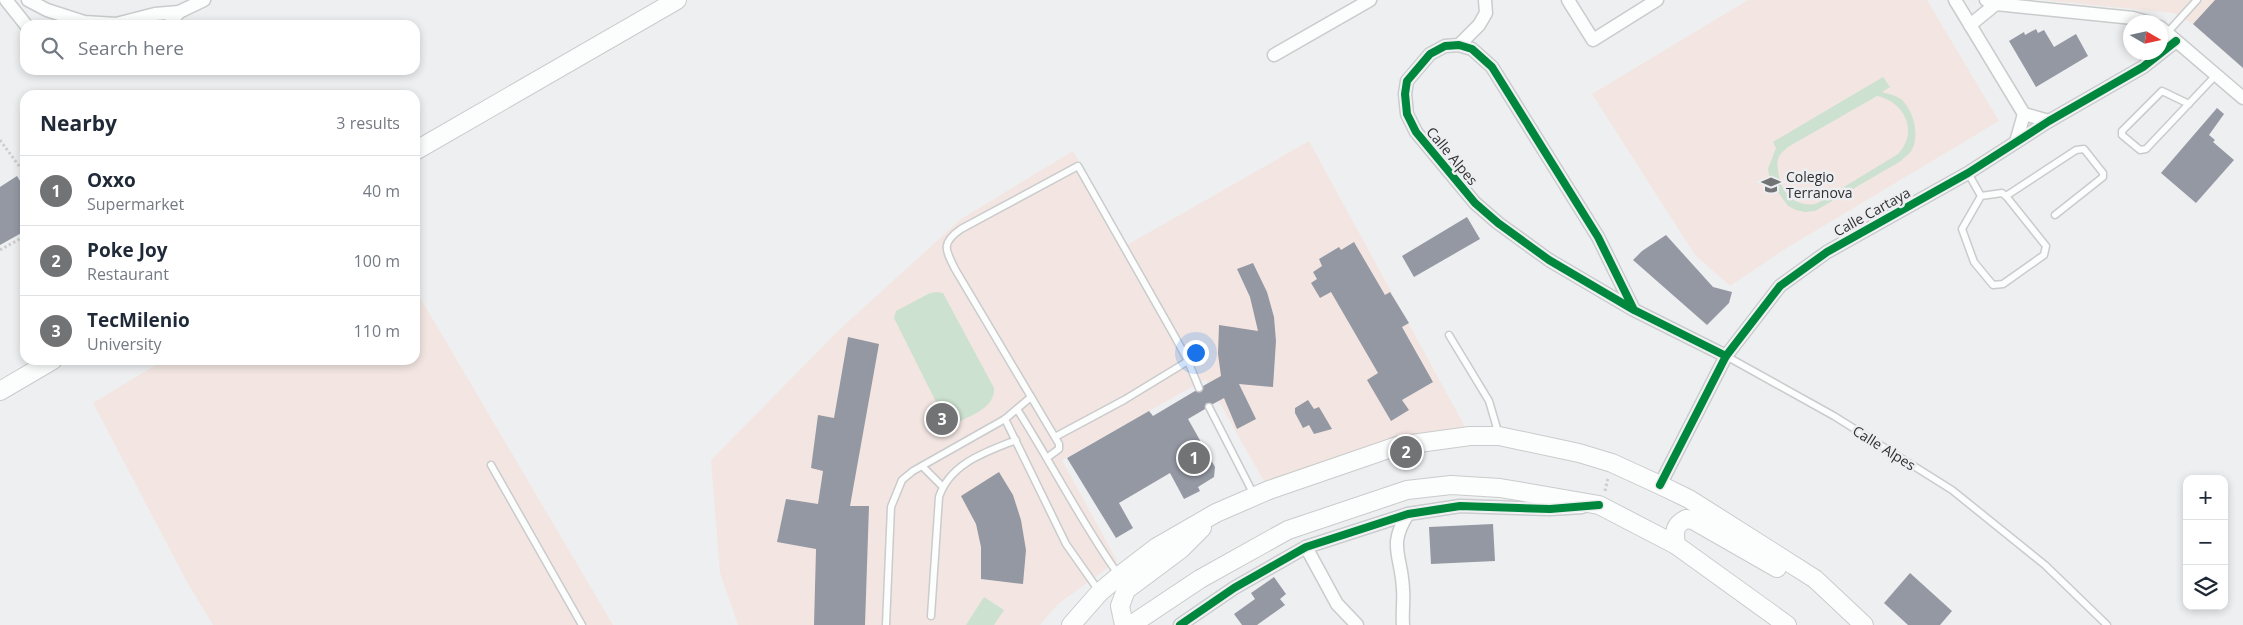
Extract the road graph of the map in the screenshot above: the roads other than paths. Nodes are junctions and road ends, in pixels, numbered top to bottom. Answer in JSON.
{"nodes":[{"id":1,"x":6,"y":0,"type":"edge"},
{"id":2,"x":28,"y":0,"type":"edge"},
{"id":3,"x":676,"y":0,"type":"edge"},
{"id":4,"x":1370,"y":0,"type":"edge"},
{"id":5,"x":1485,"y":0,"type":"edge"},
{"id":6,"x":1568,"y":0,"type":"edge"},
{"id":7,"x":1657,"y":0,"type":"edge"},
{"id":8,"x":1955,"y":0,"type":"edge"},
{"id":9,"x":2197,"y":0,"type":"edge"},
{"id":10,"x":200,"y":1,"type":"edge"},
{"id":11,"x":1991,"y":2,"type":"edge"},
{"id":12,"x":48,"y":5,"type":"edge"},
{"id":13,"x":178,"y":12,"type":"junction"},
{"id":14,"x":2123,"y":19,"type":"edge"},
{"id":15,"x":22,"y":20,"type":"edge"},
{"id":16,"x":80,"y":20,"type":"edge"},
{"id":17,"x":132,"y":20,"type":"edge"},
{"id":18,"x":172,"y":20,"type":"edge"},
{"id":19,"x":1970,"y":25,"type":"junction"},
{"id":20,"x":2168,"y":34,"type":"edge"},
{"id":21,"x":1459,"y":45,"type":"junction"},
{"id":22,"x":1274,"y":55,"type":"dead end"},
{"id":23,"x":2145,"y":60,"type":"edge"},
{"id":24,"x":2148,"y":60,"type":"edge"},
{"id":25,"x":2143,"y":67,"type":"junction"},
{"id":26,"x":2216,"y":75,"type":"junction"},
{"id":27,"x":2243,"y":98,"type":"edge"},
{"id":28,"x":2189,"y":104,"type":"junction"},
{"id":29,"x":2024,"y":114,"type":"junction"},
{"id":30,"x":2049,"y":121,"type":"junction"},
{"id":31,"x":2016,"y":142,"type":"junction"},
{"id":32,"x":420,"y":148,"type":"edge"},
{"id":33,"x":1968,"y":173,"type":"junction"},
{"id":34,"x":1981,"y":196,"type":"junction"},
{"id":35,"x":2006,"y":196,"type":"junction"},
{"id":36,"x":2055,"y":215,"type":"dead end"},
{"id":37,"x":1634,"y":310,"type":"junction"},
{"id":38,"x":1449,"y":335,"type":"dead end"},
{"id":39,"x":1726,"y":356,"type":"junction"},
{"id":40,"x":1188,"y":361,"type":"junction"},
{"id":41,"x":44,"y":365,"type":"edge"},
{"id":42,"x":1199,"y":388,"type":"dead end"},
{"id":43,"x":0,"y":391,"type":"edge"},
{"id":44,"x":1031,"y":397,"type":"junction"},
{"id":45,"x":1209,"y":407,"type":"dead end"},
{"id":46,"x":1017,"y":409,"type":"junction"},
{"id":47,"x":1006,"y":419,"type":"junction"},
{"id":48,"x":1499,"y":436,"type":"junction"},
{"id":49,"x":1055,"y":437,"type":"junction"},
{"id":50,"x":1016,"y":440,"type":"junction"},
{"id":51,"x":1048,"y":458,"type":"junction"},
{"id":52,"x":491,"y":465,"type":"dead end"},
{"id":53,"x":923,"y":467,"type":"junction"},
{"id":54,"x":1660,"y":485,"type":"junction"},
{"id":55,"x":942,"y":486,"type":"junction"},
{"id":56,"x":1255,"y":496,"type":"junction"},
{"id":57,"x":1598,"y":505,"type":"junction"},
{"id":58,"x":1216,"y":513,"type":"junction"},
{"id":59,"x":1408,"y":514,"type":"junction"},
{"id":60,"x":1676,"y":545,"type":"junction"},
{"id":61,"x":1306,"y":547,"type":"junction"},
{"id":62,"x":1119,"y":576,"type":"junction"},
{"id":63,"x":1815,"y":579,"type":"junction"},
{"id":64,"x":1100,"y":592,"type":"junction"},
{"id":65,"x":931,"y":616,"type":"dead end"},
{"id":66,"x":582,"y":625,"type":"edge"},
{"id":67,"x":886,"y":625,"type":"edge"},
{"id":68,"x":1071,"y":625,"type":"edge"},
{"id":69,"x":1124,"y":625,"type":"edge"},
{"id":70,"x":1131,"y":625,"type":"edge"},
{"id":71,"x":1180,"y":625,"type":"edge"},
{"id":72,"x":1357,"y":625,"type":"edge"},
{"id":73,"x":1403,"y":625,"type":"edge"},
{"id":74,"x":1787,"y":625,"type":"edge"},
{"id":75,"x":1864,"y":625,"type":"edge"},
{"id":76,"x":2107,"y":625,"type":"edge"}],
"edges":[{"from":1,"to":15,"type":"street"},
{"from":2,"to":12,"type":"street"},
{"from":3,"to":32,"type":"main road"},
{"from":4,"to":22,"type":"street"},
{"from":5,"to":21,"type":"street"},
{"from":6,"to":7,"type":"street"},
{"from":8,"to":19,"type":"street"},
{"from":9,"to":20,"type":"lane"},
{"from":10,"to":13,"type":"street"},
{"from":11,"to":14,"type":"street"},
{"from":11,"to":19,"type":"street"},
{"from":12,"to":16,"type":"street"},
{"from":13,"to":17,"type":"street"},
{"from":13,"to":18,"type":"street"},
{"from":19,"to":29,"type":"street"},
{"from":20,"to":26,"type":"street"},
{"from":21,"to":37,"type":"street"},
{"from":21,"to":37,"type":"street","name":"Calle Alpes"},
{"from":23,"to":25,"type":"street"},
{"from":24,"to":25,"type":"street","name":"Calle Cartaya"},
{"from":25,"to":30,"type":"street","name":"Calle Cartaya"},
{"from":26,"to":27,"type":"street"},
{"from":26,"to":28,"type":"lane"},
{"from":28,"to":28,"type":"lane"},
{"from":29,"to":30,"type":"street"},
{"from":29,"to":31,"type":"street"},
{"from":30,"to":31,"type":"street","name":"Calle Cartaya"},
{"from":31,"to":33,"type":"street","name":"Calle Cartaya"},
{"from":33,"to":34,"type":"lane"},
{"from":33,"to":39,"type":"street","name":"Calle Cartaya"},
{"from":34,"to":35,"type":"lane"},
{"from":34,"to":35,"type":"lane"},
{"from":35,"to":36,"type":"lane"},
{"from":37,"to":39,"type":"street","name":"Calle Alpes"},
{"from":38,"to":48,"type":"lane"},
{"from":39,"to":54,"type":"street","name":"Calle Cartaya"},
{"from":39,"to":76,"type":"lane","name":"Calle Alpes"},
{"from":40,"to":42,"type":"lane"},
{"from":40,"to":44,"type":"lane"},
{"from":40,"to":49,"type":"lane"},
{"from":41,"to":43,"type":"main road"},
{"from":44,"to":46,"type":"lane"},
{"from":44,"to":49,"type":"lane"},
{"from":45,"to":56,"type":"lane"},
{"from":46,"to":47,"type":"lane"},
{"from":46,"to":51,"type":"lane"},
{"from":47,"to":50,"type":"lane"},
{"from":47,"to":53,"type":"lane"},
{"from":48,"to":54,"type":"main road"},
{"from":48,"to":56,"type":"main road"},
{"from":49,"to":51,"type":"lane"},
{"from":50,"to":55,"type":"lane"},
{"from":50,"to":64,"type":"lane"},
{"from":51,"to":62,"type":"lane"},
{"from":52,"to":66,"type":"lane"},
{"from":53,"to":55,"type":"lane"},
{"from":53,"to":67,"type":"lane"},
{"from":54,"to":63,"type":"main road"},
{"from":55,"to":65,"type":"lane"},
{"from":56,"to":58,"type":"main road"},
{"from":57,"to":59,"type":"street"},
{"from":57,"to":60,"type":"main road"},
{"from":57,"to":70,"type":"main road"},
{"from":58,"to":62,"type":"main road"},
{"from":58,"to":69,"type":"main road"},
{"from":59,"to":61,"type":"street"},
{"from":59,"to":73,"type":"street"},
{"from":60,"to":63,"type":"main road"},
{"from":60,"to":74,"type":"main road"},
{"from":61,"to":71,"type":"street"},
{"from":61,"to":72,"type":"street"},
{"from":62,"to":64,"type":"main road"},
{"from":63,"to":75,"type":"main road"},
{"from":64,"to":68,"type":"main road"}]}
